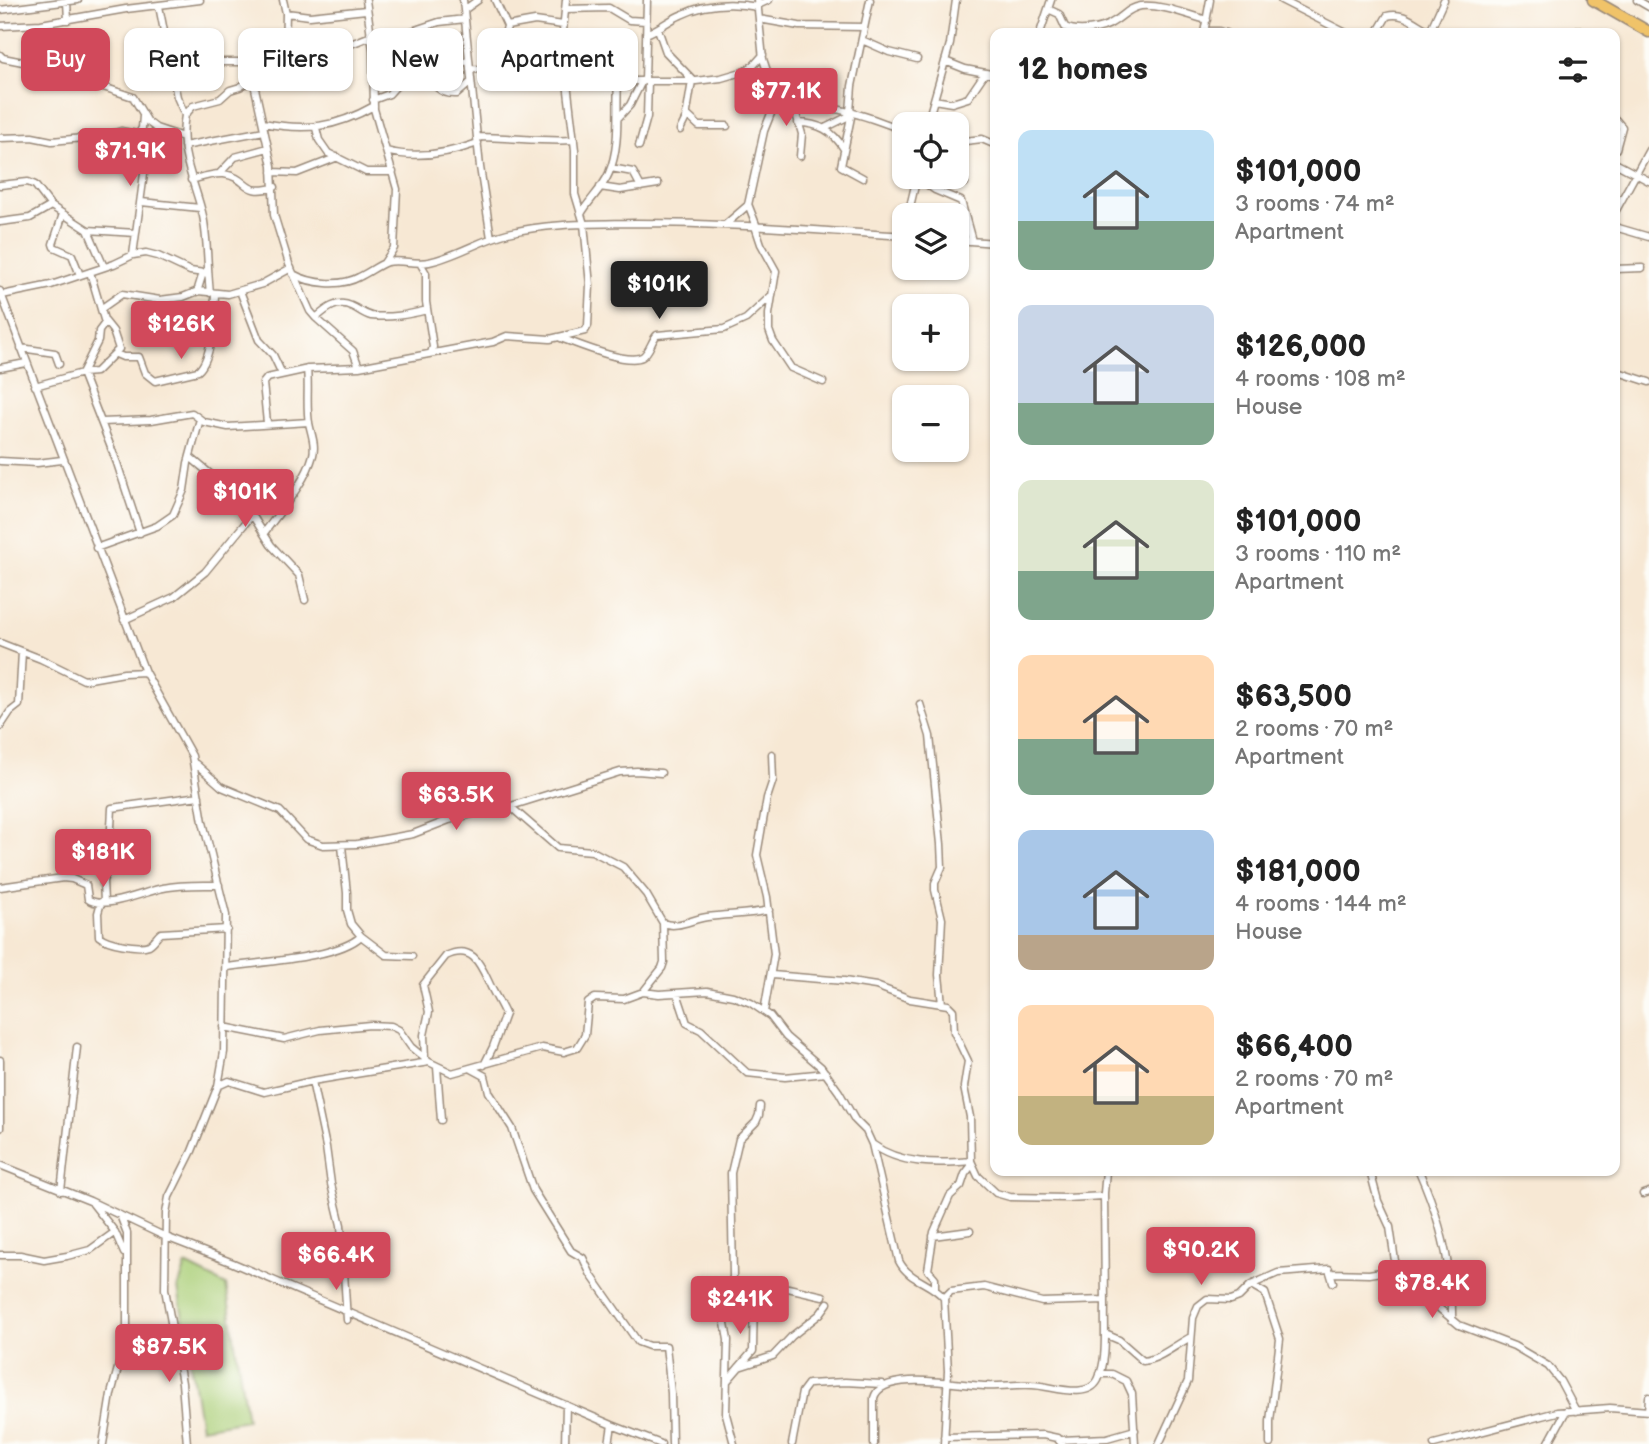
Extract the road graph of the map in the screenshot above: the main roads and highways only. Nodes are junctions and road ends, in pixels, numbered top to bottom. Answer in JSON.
{"nodes":[{"id":1,"x":1599,"y":1,"type":"edge"},
{"id":2,"x":1649,"y":32,"type":"edge"}],
"edges":[{"from":1,"to":2,"type":"highway"}]}
